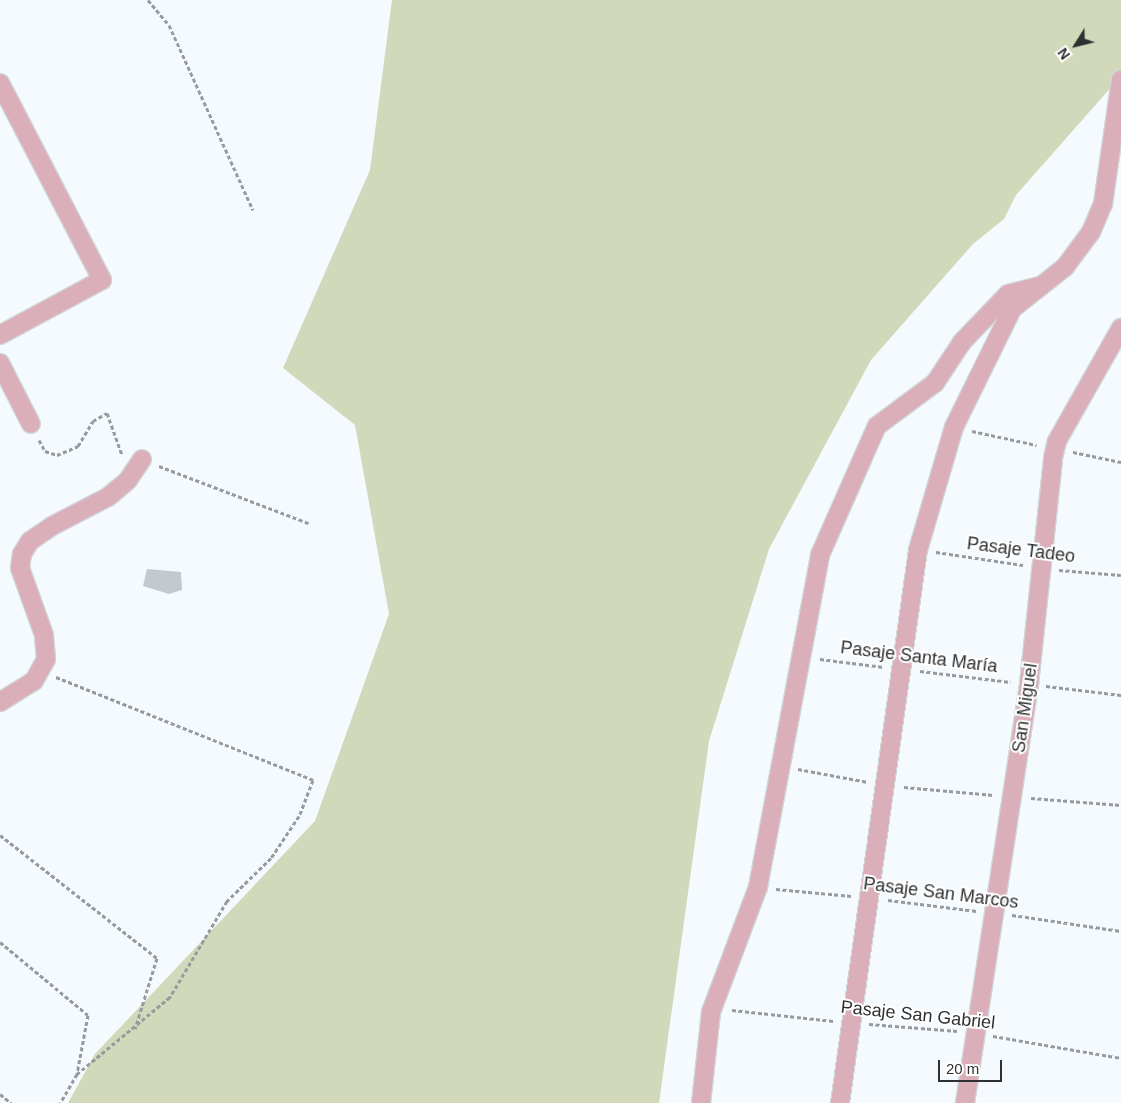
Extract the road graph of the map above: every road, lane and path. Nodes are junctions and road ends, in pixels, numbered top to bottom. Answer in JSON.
{"nodes":[{"id":1,"x":148,"y":0,"type":"edge"},
{"id":2,"x":1121,"y":79,"type":"edge"},
{"id":3,"x":0,"y":83,"type":"edge"},
{"id":4,"x":254,"y":210,"type":"dead end"},
{"id":5,"x":1044,"y":286,"type":"junction"},
{"id":6,"x":1121,"y":328,"type":"edge"},
{"id":7,"x":0,"y":335,"type":"edge"},
{"id":8,"x":0,"y":363,"type":"edge"},
{"id":9,"x":31,"y":424,"type":"joint"},
{"id":10,"x":142,"y":459,"type":"joint"},
{"id":11,"x":128,"y":480,"type":"junction"},
{"id":12,"x":308,"y":523,"type":"dead end"},
{"id":13,"x":918,"y":550,"type":"junction"},
{"id":14,"x":1044,"y":568,"type":"junction"},
{"id":15,"x":1121,"y":575,"type":"edge"},
{"id":16,"x":802,"y":656,"type":"junction"},
{"id":17,"x":900,"y":669,"type":"junction"},
{"id":18,"x":40,"y":670,"type":"junction"},
{"id":19,"x":1029,"y":684,"type":"junction"},
{"id":20,"x":1121,"y":695,"type":"edge"},
{"id":21,"x":0,"y":702,"type":"edge"},
{"id":22,"x":782,"y":766,"type":"junction"},
{"id":23,"x":882,"y":785,"type":"junction"},
{"id":24,"x":1012,"y":796,"type":"junction"},
{"id":25,"x":1121,"y":805,"type":"edge"},
{"id":26,"x":0,"y":835,"type":"edge"},
{"id":27,"x":758,"y":887,"type":"junction"},
{"id":28,"x":870,"y":898,"type":"junction"},
{"id":29,"x":994,"y":913,"type":"junction"},
{"id":30,"x":1121,"y":931,"type":"edge"},
{"id":31,"x":0,"y":942,"type":"edge"},
{"id":32,"x":710,"y":1012,"type":"junction"},
{"id":33,"x":849,"y":1022,"type":"junction"},
{"id":34,"x":135,"y":1030,"type":"junction"},
{"id":35,"x":975,"y":1033,"type":"junction"},
{"id":36,"x":1121,"y":1058,"type":"edge"},
{"id":37,"x":77,"y":1074,"type":"junction"},
{"id":38,"x":0,"y":1094,"type":"edge"},
{"id":39,"x":11,"y":1103,"type":"edge"},
{"id":40,"x":60,"y":1103,"type":"edge"},
{"id":41,"x":701,"y":1103,"type":"edge"},
{"id":42,"x":840,"y":1103,"type":"edge"},
{"id":43,"x":965,"y":1103,"type":"edge"}],
"edges":[{"from":1,"to":4,"type":"path"},
{"from":2,"to":5,"type":"street"},
{"from":3,"to":7,"type":"street"},
{"from":5,"to":13,"type":"street"},
{"from":5,"to":16,"type":"street"},
{"from":6,"to":14,"type":"street","name":"San Miguel"},
{"from":8,"to":9,"type":"street"},
{"from":9,"to":11,"type":"path"},
{"from":10,"to":11,"type":"street"},
{"from":10,"to":12,"type":"path"},
{"from":11,"to":18,"type":"street"},
{"from":13,"to":14,"type":"path","name":"Pasaje Tadeo"},
{"from":13,"to":17,"type":"street"},
{"from":14,"to":15,"type":"path","name":"Pasaje Tadeo"},
{"from":14,"to":19,"type":"street","name":"San Miguel"},
{"from":16,"to":17,"type":"path","name":"Pasaje Santa María"},
{"from":16,"to":22,"type":"street"},
{"from":17,"to":19,"type":"path","name":"Pasaje Santa María"},
{"from":17,"to":23,"type":"street"},
{"from":18,"to":21,"type":"street"},
{"from":18,"to":34,"type":"path"},
{"from":19,"to":20,"type":"path","name":"Pasaje Santa María"},
{"from":19,"to":24,"type":"street","name":"San Miguel"},
{"from":22,"to":23,"type":"path"},
{"from":22,"to":27,"type":"street"},
{"from":23,"to":24,"type":"path"},
{"from":23,"to":28,"type":"street"},
{"from":24,"to":25,"type":"path"},
{"from":24,"to":29,"type":"street","name":"San Miguel"},
{"from":26,"to":34,"type":"path"},
{"from":27,"to":28,"type":"path","name":"Pasaje San Marcos"},
{"from":27,"to":32,"type":"street"},
{"from":28,"to":29,"type":"path","name":"Pasaje San Marcos"},
{"from":28,"to":33,"type":"street"},
{"from":29,"to":30,"type":"path","name":"Pasaje San Marcos"},
{"from":29,"to":35,"type":"street","name":"San Miguel"},
{"from":31,"to":37,"type":"path"},
{"from":32,"to":33,"type":"path","name":"Pasaje San Gabriel"},
{"from":32,"to":41,"type":"street"},
{"from":33,"to":35,"type":"path","name":"Pasaje San Gabriel"},
{"from":33,"to":42,"type":"street"},
{"from":34,"to":37,"type":"path"},
{"from":35,"to":36,"type":"path","name":"Pasaje San Gabriel"},
{"from":35,"to":43,"type":"street","name":"San Miguel"},
{"from":37,"to":40,"type":"path"},
{"from":38,"to":39,"type":"path"}]}
